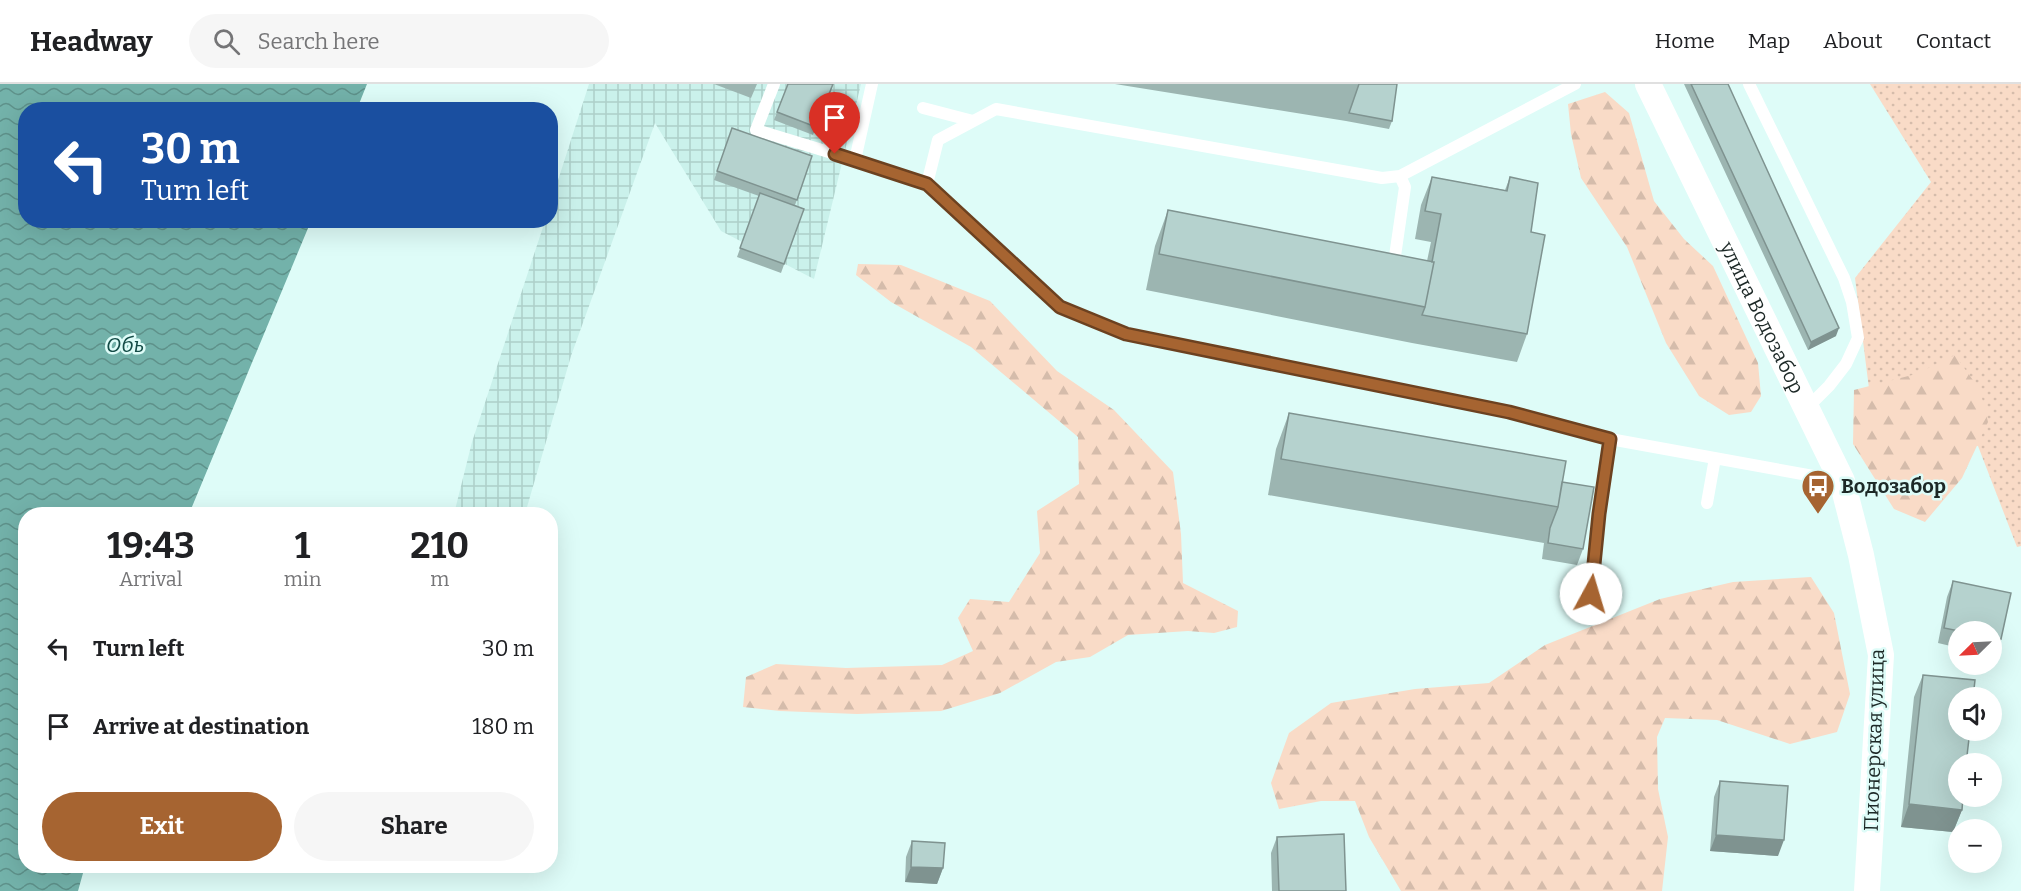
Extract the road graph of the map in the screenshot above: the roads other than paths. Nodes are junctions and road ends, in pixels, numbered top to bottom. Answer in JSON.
{"nodes":[{"id":1,"x":774,"y":84,"type":"edge"},
{"id":2,"x":872,"y":84,"type":"edge"},
{"id":3,"x":1575,"y":84,"type":"edge"},
{"id":4,"x":1648,"y":84,"type":"edge"},
{"id":5,"x":1749,"y":84,"type":"edge"},
{"id":6,"x":923,"y":108,"type":"dead end"},
{"id":7,"x":973,"y":121,"type":"junction"},
{"id":8,"x":855,"y":160,"type":"junction"},
{"id":9,"x":1400,"y":176,"type":"junction"},
{"id":10,"x":927,"y":184,"type":"junction"},
{"id":11,"x":1393,"y":271,"type":"edge"},
{"id":12,"x":1807,"y":408,"type":"junction"},
{"id":13,"x":1610,"y":439,"type":"junction"},
{"id":14,"x":1715,"y":458,"type":"junction"},
{"id":15,"x":1842,"y":481,"type":"junction"},
{"id":16,"x":1707,"y":503,"type":"dead end"},
{"id":17,"x":1861,"y":555,"type":"joint"},
{"id":18,"x":1591,"y":594,"type":"dead end"},
{"id":19,"x":1867,"y":891,"type":"edge"}],
"edges":[{"from":1,"to":8,"type":"lane"},
{"from":2,"to":8,"type":"lane"},
{"from":3,"to":9,"type":"lane"},
{"from":4,"to":12,"type":"street","name":"улица Водозабор"},
{"from":5,"to":12,"type":"lane"},
{"from":6,"to":7,"type":"lane"},
{"from":7,"to":9,"type":"lane"},
{"from":7,"to":10,"type":"lane"},
{"from":8,"to":10,"type":"lane"},
{"from":9,"to":11,"type":"lane"},
{"from":10,"to":13,"type":"lane"},
{"from":12,"to":15,"type":"street","name":"улица Водозабор"},
{"from":13,"to":14,"type":"lane"},
{"from":13,"to":18,"type":"lane"},
{"from":14,"to":15,"type":"lane"},
{"from":14,"to":16,"type":"lane"},
{"from":15,"to":17,"type":"street","name":"улица Водозабор"},
{"from":17,"to":19,"type":"street","name":"Пионерская улица"}]}
